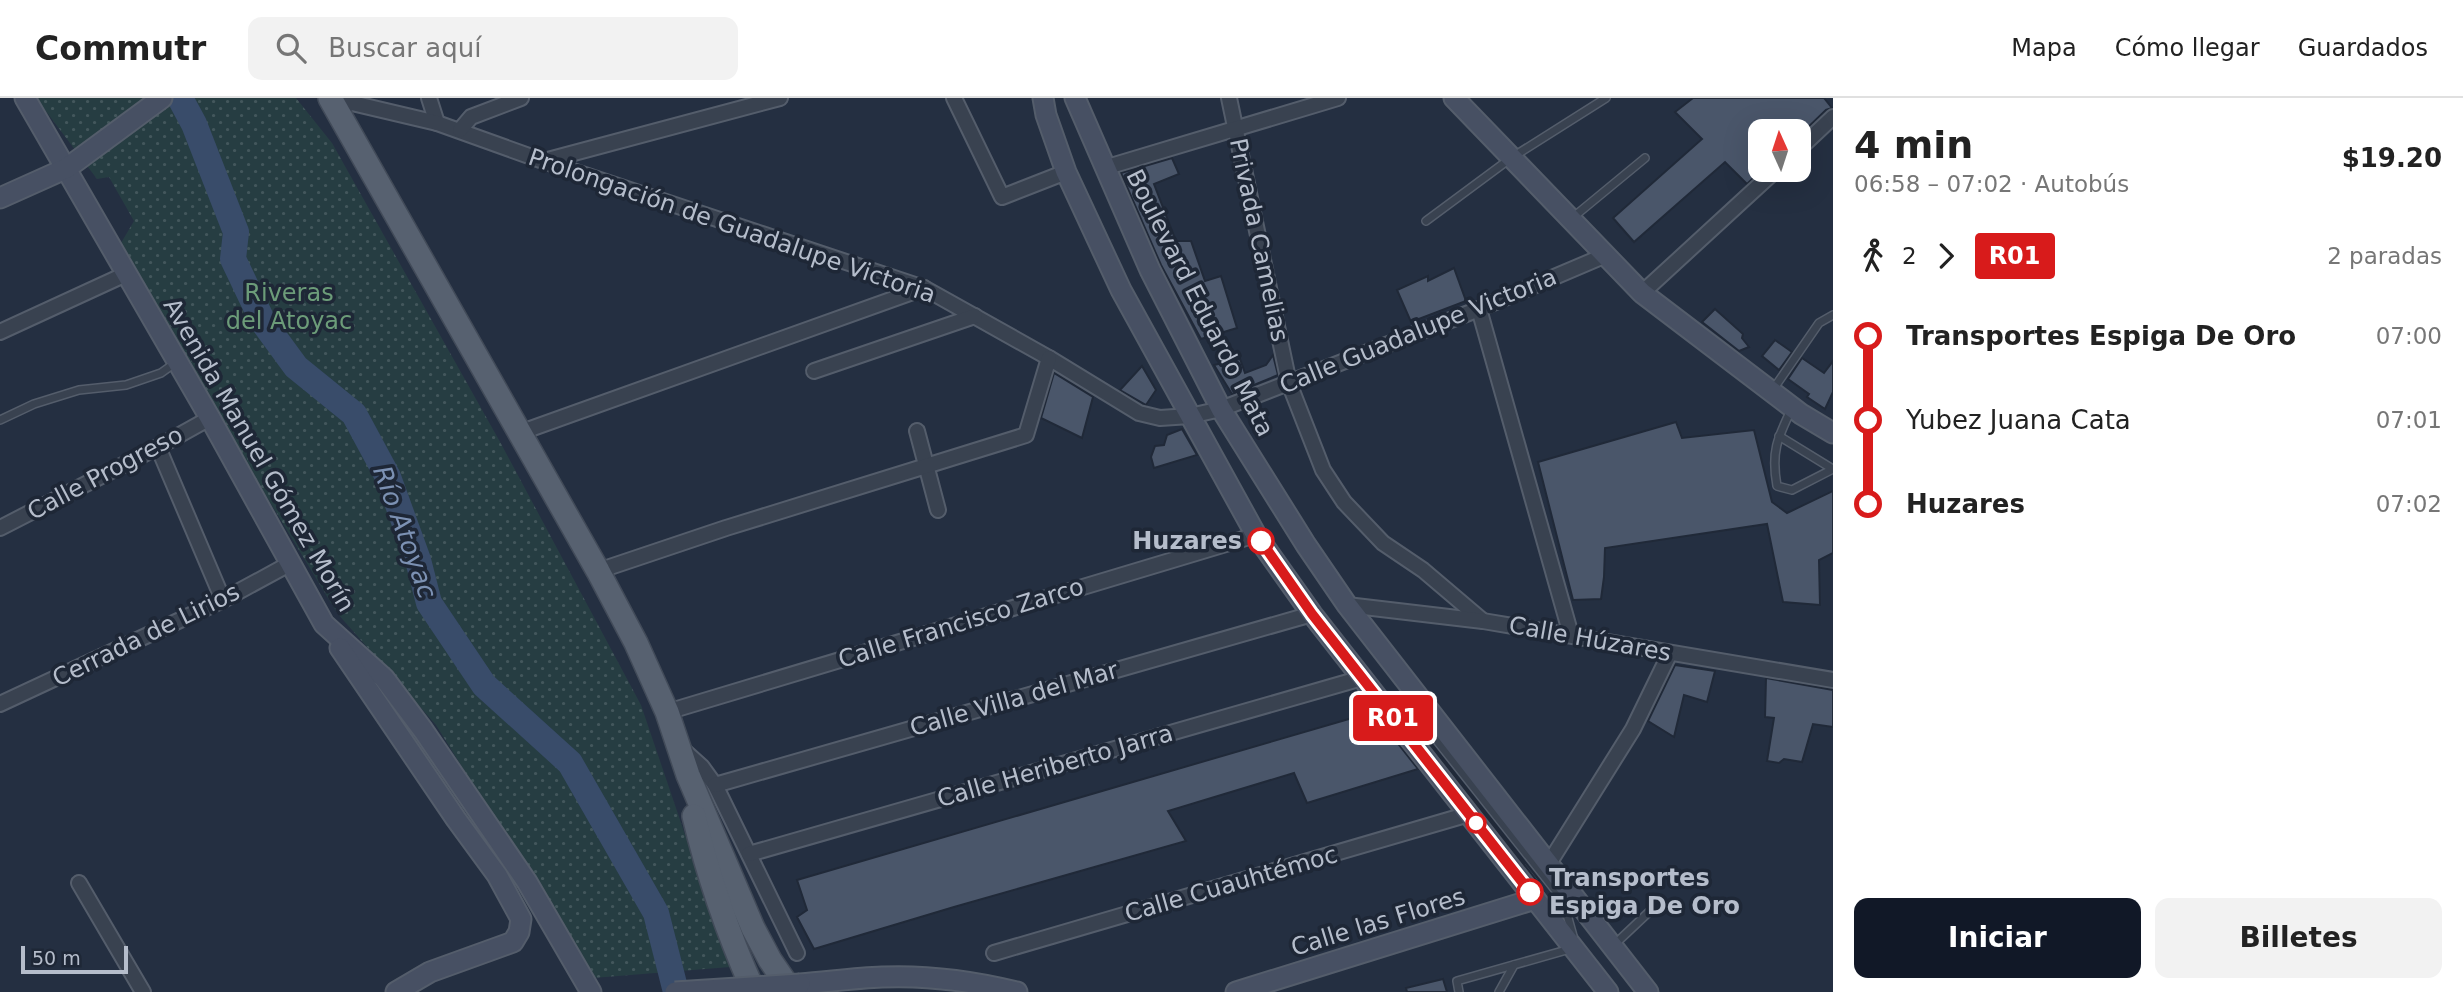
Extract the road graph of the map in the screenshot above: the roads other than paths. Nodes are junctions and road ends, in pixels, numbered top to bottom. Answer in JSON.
{"nodes":[{"id":1,"x":25,"y":98,"type":"edge"},
{"id":2,"x":162,"y":98,"type":"edge"},
{"id":3,"x":429,"y":98,"type":"edge"},
{"id":4,"x":521,"y":98,"type":"edge"},
{"id":5,"x":779,"y":98,"type":"edge"},
{"id":6,"x":954,"y":98,"type":"edge"},
{"id":7,"x":1043,"y":98,"type":"edge"},
{"id":8,"x":1075,"y":98,"type":"edge"},
{"id":9,"x":1229,"y":98,"type":"edge"},
{"id":10,"x":1338,"y":98,"type":"edge"},
{"id":11,"x":1454,"y":98,"type":"edge"},
{"id":12,"x":1605,"y":98,"type":"edge"},
{"id":13,"x":333,"y":102,"type":"edge"},
{"id":14,"x":1833,"y":117,"type":"edge"},
{"id":15,"x":437,"y":122,"type":"junction"},
{"id":16,"x":460,"y":130,"type":"junction"},
{"id":17,"x":1236,"y":130,"type":"junction"},
{"id":18,"x":1811,"y":138,"type":"edge"},
{"id":19,"x":1511,"y":158,"type":"junction"},
{"id":20,"x":1645,"y":158,"type":"dead end"},
{"id":21,"x":543,"y":161,"type":"junction"},
{"id":22,"x":74,"y":162,"type":"junction"},
{"id":23,"x":1104,"y":168,"type":"junction"},
{"id":24,"x":1066,"y":172,"type":"junction"},
{"id":25,"x":1763,"y":182,"type":"edge"},
{"id":26,"x":0,"y":198,"type":"edge"},
{"id":27,"x":1571,"y":219,"type":"junction"},
{"id":28,"x":1426,"y":221,"type":"dead end"},
{"id":29,"x":1606,"y":255,"type":"junction"},
{"id":30,"x":126,"y":274,"type":"junction"},
{"id":31,"x":924,"y":288,"type":"junction"},
{"id":32,"x":1642,"y":293,"type":"junction"},
{"id":33,"x":1479,"y":309,"type":"junction"},
{"id":34,"x":1833,"y":315,"type":"edge"},
{"id":35,"x":975,"y":316,"type":"junction"},
{"id":36,"x":0,"y":332,"type":"edge"},
{"id":37,"x":1049,"y":358,"type":"junction"},
{"id":38,"x":176,"y":363,"type":"junction"},
{"id":39,"x":814,"y":371,"type":"dead end"},
{"id":40,"x":1289,"y":383,"type":"junction"},
{"id":41,"x":1771,"y":391,"type":"junction"},
{"id":42,"x":1792,"y":407,"type":"junction"},
{"id":43,"x":1221,"y":410,"type":"junction"},
{"id":44,"x":1190,"y":416,"type":"junction"},
{"id":45,"x":209,"y":418,"type":"junction"},
{"id":46,"x":0,"y":420,"type":"edge"},
{"id":47,"x":917,"y":431,"type":"dead end"},
{"id":48,"x":519,"y":433,"type":"junction"},
{"id":49,"x":1833,"y":433,"type":"edge"},
{"id":50,"x":1779,"y":436,"type":"junction"},
{"id":51,"x":158,"y":447,"type":"junction"},
{"id":52,"x":926,"y":464,"type":"junction"},
{"id":53,"x":1832,"y":469,"type":"edge"},
{"id":54,"x":938,"y":510,"type":"dead end"},
{"id":55,"x":0,"y":528,"type":"edge"},
{"id":56,"x":1256,"y":535,"type":"junction"},
{"id":57,"x":291,"y":563,"type":"junction"},
{"id":58,"x":598,"y":571,"type":"junction"},
{"id":59,"x":223,"y":600,"type":"junction"},
{"id":60,"x":1347,"y":605,"type":"junction"},
{"id":61,"x":1312,"y":614,"type":"junction"},
{"id":62,"x":1483,"y":621,"type":"junction"},
{"id":63,"x":324,"y":624,"type":"junction"},
{"id":64,"x":1571,"y":635,"type":"junction"},
{"id":65,"x":1670,"y":653,"type":"junction"},
{"id":66,"x":1364,"y":680,"type":"junction"},
{"id":67,"x":1833,"y":680,"type":"edge"},
{"id":68,"x":0,"y":704,"type":"edge"},
{"id":69,"x":667,"y":712,"type":"junction"},
{"id":70,"x":680,"y":747,"type":"junction"},
{"id":71,"x":688,"y":775,"type":"junction"},
{"id":72,"x":716,"y":785,"type":"junction"},
{"id":73,"x":1469,"y":814,"type":"junction"},
{"id":74,"x":749,"y":854,"type":"junction"},
{"id":75,"x":1548,"y":865,"type":"junction"},
{"id":76,"x":79,"y":883,"type":"dead end"},
{"id":77,"x":1535,"y":899,"type":"junction"},
{"id":78,"x":1650,"y":911,"type":"dead end"},
{"id":79,"x":1612,"y":947,"type":"junction"},
{"id":80,"x":1576,"y":950,"type":"junction"},
{"id":81,"x":797,"y":953,"type":"dead end"},
{"id":82,"x":994,"y":953,"type":"dead end"},
{"id":83,"x":1514,"y":965,"type":"junction"},
{"id":84,"x":881,"y":977,"type":"junction"},
{"id":85,"x":924,"y":985,"type":"edge"},
{"id":86,"x":796,"y":988,"type":"edge"},
{"id":87,"x":975,"y":988,"type":"edge"},
{"id":88,"x":142,"y":992,"type":"edge"},
{"id":89,"x":396,"y":992,"type":"edge"},
{"id":90,"x":591,"y":992,"type":"edge"},
{"id":91,"x":675,"y":992,"type":"edge"},
{"id":92,"x":754,"y":992,"type":"edge"},
{"id":93,"x":896,"y":992,"type":"edge"},
{"id":94,"x":1017,"y":992,"type":"edge"},
{"id":95,"x":1236,"y":992,"type":"edge"},
{"id":96,"x":1459,"y":992,"type":"edge"},
{"id":97,"x":1499,"y":992,"type":"edge"},
{"id":98,"x":1608,"y":992,"type":"edge"},
{"id":99,"x":1648,"y":992,"type":"edge"}],
"edges":[{"from":1,"to":22,"type":"main road","name":"Avenida Manuel Gómez Morín"},
{"from":2,"to":22,"type":"main road"},
{"from":3,"to":15,"type":"street"},
{"from":4,"to":16,"type":"street"},
{"from":5,"to":21,"type":"street"},
{"from":6,"to":24,"type":"street"},
{"from":7,"to":24,"type":"main road"},
{"from":8,"to":23,"type":"main road","name":"Boulevard Eduardo Mata"},
{"from":9,"to":17,"type":"street","name":"Privada Camelias"},
{"from":10,"to":17,"type":"street"},
{"from":11,"to":19,"type":"main road"},
{"from":12,"to":19,"type":"lane"},
{"from":13,"to":15,"type":"street","name":"Prolongación de Guadalupe Victoria"},
{"from":13,"to":48,"type":"main road"},
{"from":14,"to":18,"type":"street"},
{"from":15,"to":16,"type":"street","name":"Prolongación de Guadalupe Victoria"},
{"from":16,"to":21,"type":"street","name":"Prolongación de Guadalupe Victoria"},
{"from":17,"to":23,"type":"street"},
{"from":17,"to":40,"type":"street","name":"Privada Camelias"},
{"from":19,"to":27,"type":"main road"},
{"from":19,"to":28,"type":"lane"},
{"from":20,"to":27,"type":"lane"},
{"from":21,"to":31,"type":"street","name":"Prolongación de Guadalupe Victoria"},
{"from":22,"to":26,"type":"main road"},
{"from":22,"to":30,"type":"main road","name":"Avenida Manuel Gómez Morín"},
{"from":23,"to":43,"type":"main road","name":"Boulevard Eduardo Mata"},
{"from":24,"to":44,"type":"main road"},
{"from":25,"to":32,"type":"street"},
{"from":27,"to":29,"type":"main road"},
{"from":29,"to":32,"type":"main road"},
{"from":29,"to":33,"type":"street","name":"Calle Guadalupe Victoria"},
{"from":30,"to":36,"type":"street"},
{"from":30,"to":38,"type":"main road","name":"Avenida Manuel Gómez Morín"},
{"from":31,"to":35,"type":"street","name":"Prolongación de Guadalupe Victoria"},
{"from":31,"to":48,"type":"street"},
{"from":32,"to":41,"type":"main road"},
{"from":33,"to":40,"type":"street","name":"Calle Guadalupe Victoria"},
{"from":33,"to":64,"type":"street"},
{"from":34,"to":41,"type":"lane"},
{"from":35,"to":37,"type":"street","name":"Prolongación de Guadalupe Victoria"},
{"from":35,"to":39,"type":"street"},
{"from":37,"to":44,"type":"street","name":"Prolongación de Guadalupe Victoria"},
{"from":37,"to":52,"type":"street"},
{"from":38,"to":45,"type":"main road","name":"Avenida Manuel Gómez Morín"},
{"from":38,"to":46,"type":"lane"},
{"from":40,"to":43,"type":"street","name":"Calle Guadalupe Victoria"},
{"from":40,"to":62,"type":"street","name":"Privada Camelias"},
{"from":41,"to":42,"type":"main road"},
{"from":42,"to":49,"type":"main road"},
{"from":42,"to":50,"type":"lane"},
{"from":43,"to":44,"type":"street","name":"Calle Guadalupe Victoria"},
{"from":43,"to":60,"type":"main road","name":"Boulevard Eduardo Mata"},
{"from":44,"to":56,"type":"main road"},
{"from":45,"to":51,"type":"street","name":"Calle Progreso"},
{"from":45,"to":57,"type":"main road","name":"Avenida Manuel Gómez Morín"},
{"from":47,"to":52,"type":"street"},
{"from":48,"to":58,"type":"main road"},
{"from":50,"to":53,"type":"lane"},
{"from":50,"to":53,"type":"lane"},
{"from":51,"to":55,"type":"street","name":"Calle Progreso"},
{"from":51,"to":59,"type":"street"},
{"from":52,"to":54,"type":"street"},
{"from":52,"to":58,"type":"street"},
{"from":56,"to":61,"type":"main road"},
{"from":56,"to":69,"type":"street","name":"Calle Francisco Zarco"},
{"from":57,"to":59,"type":"street","name":"Cerrada de Lirios"},
{"from":57,"to":63,"type":"main road","name":"Avenida Manuel Gómez Morín"},
{"from":58,"to":69,"type":"main road"},
{"from":59,"to":68,"type":"street","name":"Cerrada de Lirios"},
{"from":60,"to":62,"type":"street","name":"Calle Húzares"},
{"from":60,"to":75,"type":"main road","name":"Boulevard Eduardo Mata"},
{"from":61,"to":66,"type":"main road"},
{"from":61,"to":72,"type":"street","name":"Calle Villa del Mar"},
{"from":62,"to":64,"type":"street","name":"Calle Húzares"},
{"from":63,"to":89,"type":"main road"},
{"from":63,"to":90,"type":"main road","name":"Avenida Manuel Gómez Morín"},
{"from":64,"to":65,"type":"street","name":"Calle Húzares"},
{"from":65,"to":67,"type":"street","name":"Calle Húzares"},
{"from":65,"to":75,"type":"street"},
{"from":66,"to":73,"type":"main road"},
{"from":66,"to":74,"type":"street","name":"Calle Heriberto Jarra"},
{"from":66,"to":80,"type":"lane"},
{"from":69,"to":70,"type":"main road"},
{"from":70,"to":71,"type":"main road"},
{"from":70,"to":72,"type":"street"},
{"from":71,"to":86,"type":"main road"},
{"from":71,"to":92,"type":"main road"},
{"from":72,"to":74,"type":"street"},
{"from":73,"to":77,"type":"main road"},
{"from":73,"to":82,"type":"street","name":"Calle Cuauhtémoc"},
{"from":74,"to":81,"type":"street"},
{"from":75,"to":79,"type":"main road","name":"Boulevard Eduardo Mata"},
{"from":76,"to":88,"type":"street"},
{"from":77,"to":80,"type":"main road"},
{"from":77,"to":95,"type":"main road","name":"Calle las Flores"},
{"from":78,"to":79,"type":"lane"},
{"from":79,"to":99,"type":"main road","name":"Boulevard Eduardo Mata"},
{"from":80,"to":83,"type":"lane"},
{"from":80,"to":98,"type":"main road"},
{"from":83,"to":96,"type":"lane"},
{"from":83,"to":97,"type":"lane"},
{"from":84,"to":85,"type":"main road"},
{"from":84,"to":86,"type":"main road"},
{"from":84,"to":93,"type":"main road"},
{"from":85,"to":87,"type":"main road"},
{"from":86,"to":91,"type":"main road","bridge":true},
{"from":87,"to":94,"type":"main road"}]}
